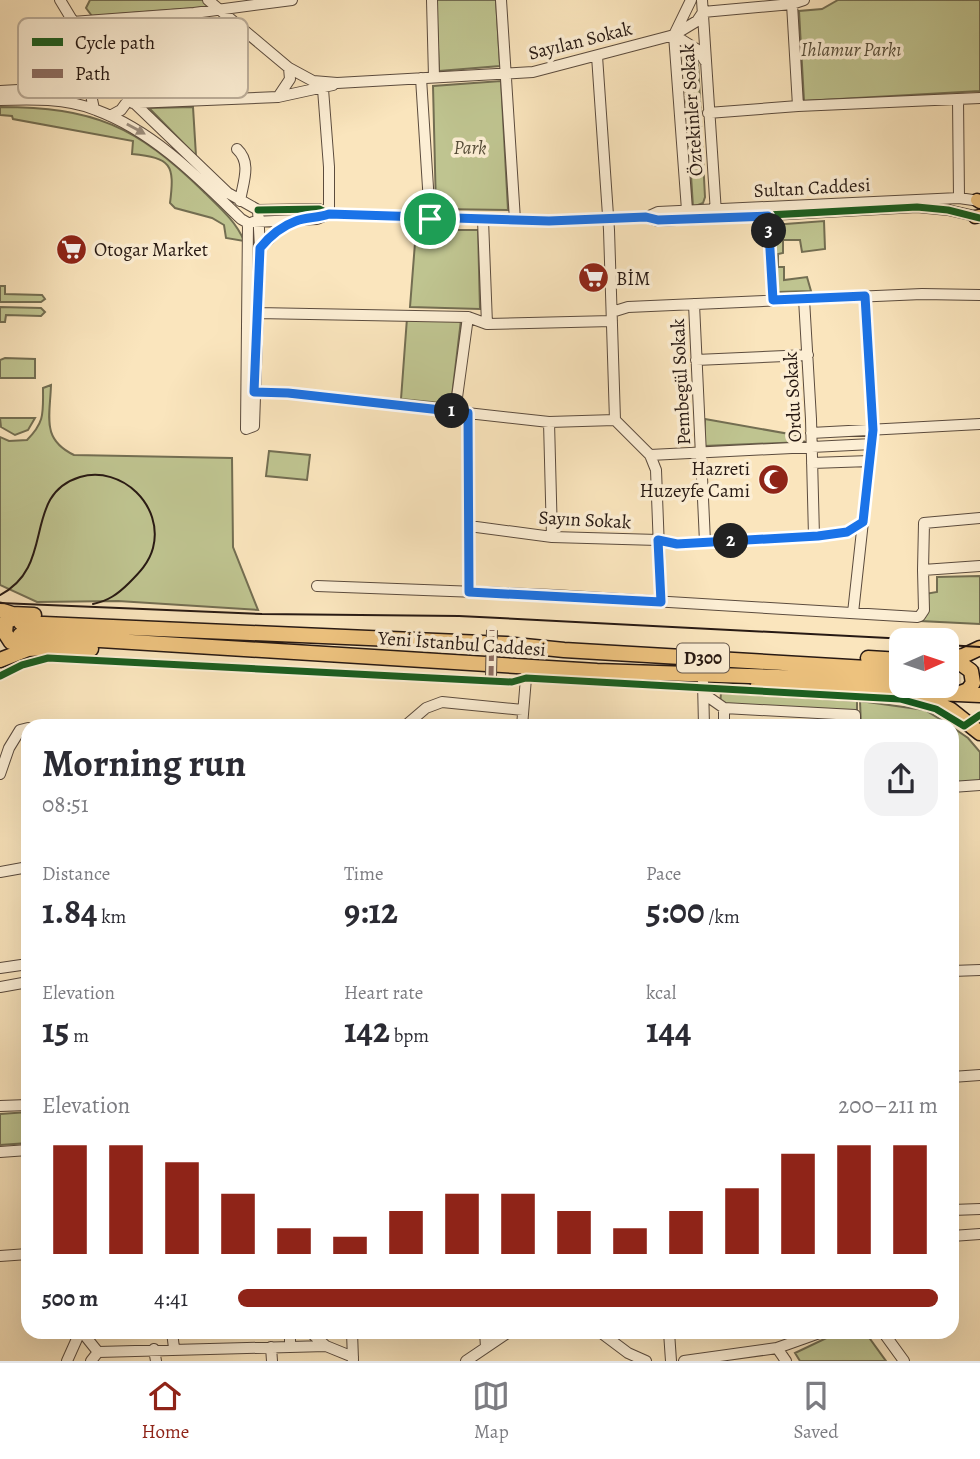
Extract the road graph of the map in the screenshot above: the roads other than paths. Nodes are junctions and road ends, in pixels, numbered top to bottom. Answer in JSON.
{"nodes":[{"id":1,"x":60,"y":0,"type":"edge"},
{"id":2,"x":208,"y":0,"type":"edge"},
{"id":3,"x":292,"y":0,"type":"edge"},
{"id":4,"x":432,"y":0,"type":"edge"},
{"id":5,"x":501,"y":0,"type":"edge"},
{"id":6,"x":691,"y":0,"type":"edge"},
{"id":7,"x":702,"y":0,"type":"edge"},
{"id":8,"x":804,"y":0,"type":"edge"},
{"id":9,"x":272,"y":1,"type":"edge"},
{"id":10,"x":792,"y":4,"type":"junction"},
{"id":11,"x":218,"y":10,"type":"junction"},
{"id":12,"x":703,"y":12,"type":"junction"},
{"id":13,"x":70,"y":18,"type":"edge"},
{"id":14,"x":148,"y":18,"type":"edge"},
{"id":15,"x":228,"y":18,"type":"edge"},
{"id":16,"x":248,"y":35,"type":"edge"},
{"id":17,"x":674,"y":35,"type":"junction"},
{"id":18,"x":597,"y":56,"type":"junction"},
{"id":19,"x":705,"y":61,"type":"junction"},
{"id":20,"x":289,"y":68,"type":"junction"},
{"id":21,"x":507,"y":73,"type":"junction"},
{"id":22,"x":435,"y":77,"type":"junction"},
{"id":23,"x":421,"y":78,"type":"junction"},
{"id":24,"x":337,"y":83,"type":"junction"},
{"id":25,"x":18,"y":89,"type":"edge"},
{"id":26,"x":323,"y":89,"type":"junction"},
{"id":27,"x":0,"y":90,"type":"edge"},
{"id":28,"x":278,"y":96,"type":"junction"},
{"id":29,"x":248,"y":97,"type":"edge"},
{"id":30,"x":980,"y":97,"type":"edge"},
{"id":31,"x":92,"y":98,"type":"edge"},
{"id":32,"x":128,"y":98,"type":"edge"},
{"id":33,"x":219,"y":98,"type":"edge"},
{"id":34,"x":958,"y":99,"type":"junction"},
{"id":35,"x":0,"y":100,"type":"edge"},
{"id":36,"x":131,"y":101,"type":"junction"},
{"id":37,"x":798,"y":106,"type":"junction"},
{"id":38,"x":94,"y":109,"type":"junction"},
{"id":39,"x":708,"y":113,"type":"junction"},
{"id":40,"x":110,"y":116,"type":"junction"},
{"id":41,"x":237,"y":149,"type":"dead end"},
{"id":42,"x":959,"y":198,"type":"junction"},
{"id":43,"x":240,"y":201,"type":"junction"},
{"id":44,"x":979,"y":201,"type":"edge"},
{"id":45,"x":687,"y":210,"type":"junction"},
{"id":46,"x":256,"y":213,"type":"junction"},
{"id":47,"x":716,"y":213,"type":"junction"},
{"id":48,"x":329,"y":214,"type":"junction"},
{"id":49,"x":768,"y":216,"type":"junction"},
{"id":50,"x":646,"y":217,"type":"junction"},
{"id":51,"x":979,"y":217,"type":"edge"},
{"id":52,"x":608,"y":218,"type":"junction"},
{"id":53,"x":430,"y":219,"type":"junction"},
{"id":54,"x":297,"y":220,"type":"junction"},
{"id":55,"x":483,"y":220,"type":"junction"},
{"id":56,"x":515,"y":220,"type":"junction"},
{"id":57,"x":248,"y":223,"type":"junction"},
{"id":58,"x":260,"y":248,"type":"junction"},
{"id":59,"x":980,"y":295,"type":"edge"},
{"id":60,"x":865,"y":296,"type":"junction"},
{"id":61,"x":804,"y":299,"type":"junction"},
{"id":62,"x":773,"y":300,"type":"junction"},
{"id":63,"x":694,"y":304,"type":"junction"},
{"id":64,"x":257,"y":313,"type":"junction"},
{"id":65,"x":468,"y":317,"type":"junction"},
{"id":66,"x":612,"y":317,"type":"junction"},
{"id":67,"x":487,"y":324,"type":"junction"},
{"id":68,"x":807,"y":355,"type":"junction"},
{"id":69,"x":696,"y":360,"type":"junction"},
{"id":70,"x":254,"y":392,"type":"junction"},
{"id":71,"x":455,"y":412,"type":"junction"},
{"id":72,"x":468,"y":413,"type":"junction"},
{"id":73,"x":615,"y":420,"type":"junction"},
{"id":74,"x":550,"y":422,"type":"junction"},
{"id":75,"x":980,"y":424,"type":"edge"},
{"id":76,"x":873,"y":430,"type":"junction"},
{"id":77,"x":811,"y":433,"type":"junction"},
{"id":78,"x":872,"y":444,"type":"junction"},
{"id":79,"x":812,"y":446,"type":"junction"},
{"id":80,"x":701,"y":451,"type":"junction"},
{"id":81,"x":650,"y":454,"type":"junction"},
{"id":82,"x":870,"y":461,"type":"junction"},
{"id":83,"x":812,"y":463,"type":"junction"},
{"id":84,"x":980,"y":518,"type":"edge"},
{"id":85,"x":863,"y":522,"type":"junction"},
{"id":86,"x":469,"y":526,"type":"junction"},
{"id":87,"x":814,"y":536,"type":"junction"},
{"id":88,"x":552,"y":537,"type":"junction"},
{"id":89,"x":658,"y":540,"type":"junction"},
{"id":90,"x":705,"y":542,"type":"junction"},
{"id":91,"x":980,"y":566,"type":"edge"},
{"id":92,"x":923,"y":570,"type":"junction"},
{"id":93,"x":317,"y":586,"type":"dead end"},
{"id":94,"x":469,"y":592,"type":"junction"},
{"id":95,"x":661,"y":602,"type":"junction"},
{"id":96,"x":0,"y":610,"type":"edge"},
{"id":97,"x":853,"y":613,"type":"junction"},
{"id":98,"x":21,"y":624,"type":"junction"},
{"id":99,"x":492,"y":630,"type":"dead end"},
{"id":100,"x":506,"y":644,"type":"junction"},
{"id":101,"x":44,"y":646,"type":"junction"},
{"id":102,"x":980,"y":648,"type":"edge"},
{"id":103,"x":91,"y":649,"type":"junction"},
{"id":104,"x":406,"y":658,"type":"junction"},
{"id":105,"x":959,"y":658,"type":"edge"},
{"id":106,"x":889,"y":659,"type":"edge"},
{"id":107,"x":0,"y":660,"type":"edge"},
{"id":108,"x":959,"y":662,"type":"edge"},
{"id":109,"x":980,"y":664,"type":"edge"},
{"id":110,"x":959,"y":665,"type":"edge"},
{"id":111,"x":527,"y":666,"type":"junction"},
{"id":112,"x":0,"y":669,"type":"edge"},
{"id":113,"x":889,"y":669,"type":"edge"},
{"id":114,"x":597,"y":671,"type":"junction"},
{"id":115,"x":491,"y":677,"type":"dead end"},
{"id":116,"x":889,"y":685,"type":"edge"},
{"id":117,"x":889,"y":686,"type":"edge"},
{"id":118,"x":703,"y":688,"type":"junction"},
{"id":119,"x":959,"y":694,"type":"edge"},
{"id":120,"x":959,"y":694,"type":"edge"},
{"id":121,"x":980,"y":695,"type":"edge"},
{"id":122,"x":927,"y":698,"type":"edge"},
{"id":123,"x":724,"y":708,"type":"junction"},
{"id":124,"x":523,"y":710,"type":"junction"},
{"id":125,"x":413,"y":719,"type":"edge"},
{"id":126,"x":522,"y":719,"type":"edge"},
{"id":127,"x":705,"y":719,"type":"edge"},
{"id":128,"x":724,"y":719,"type":"edge"},
{"id":129,"x":855,"y":719,"type":"edge"},
{"id":130,"x":21,"y":730,"type":"edge"},
{"id":131,"x":980,"y":733,"type":"edge"},
{"id":132,"x":0,"y":774,"type":"edge"},
{"id":133,"x":980,"y":785,"type":"edge"},
{"id":134,"x":959,"y":786,"type":"edge"},
{"id":135,"x":21,"y":868,"type":"edge"},
{"id":136,"x":0,"y":872,"type":"edge"},
{"id":137,"x":21,"y":965,"type":"edge"},
{"id":138,"x":0,"y":968,"type":"edge"},
{"id":139,"x":980,"y":970,"type":"edge"},
{"id":140,"x":959,"y":971,"type":"edge"},
{"id":141,"x":21,"y":983,"type":"edge"},
{"id":142,"x":0,"y":987,"type":"edge"},
{"id":143,"x":980,"y":1075,"type":"edge"},
{"id":144,"x":959,"y":1076,"type":"edge"},
{"id":145,"x":21,"y":1105,"type":"edge"},
{"id":146,"x":0,"y":1106,"type":"edge"},
{"id":147,"x":21,"y":1150,"type":"edge"},
{"id":148,"x":0,"y":1152,"type":"edge"},
{"id":149,"x":980,"y":1209,"type":"edge"},
{"id":150,"x":959,"y":1210,"type":"edge"},
{"id":151,"x":980,"y":1234,"type":"edge"},
{"id":152,"x":959,"y":1236,"type":"edge"},
{"id":153,"x":21,"y":1254,"type":"edge"},
{"id":154,"x":0,"y":1256,"type":"edge"},
{"id":155,"x":78,"y":1339,"type":"edge"},
{"id":156,"x":85,"y":1339,"type":"edge"},
{"id":157,"x":173,"y":1339,"type":"edge"},
{"id":158,"x":290,"y":1339,"type":"edge"},
{"id":159,"x":318,"y":1339,"type":"edge"},
{"id":160,"x":352,"y":1339,"type":"edge"},
{"id":161,"x":485,"y":1339,"type":"edge"},
{"id":162,"x":498,"y":1339,"type":"edge"},
{"id":163,"x":609,"y":1339,"type":"edge"},
{"id":164,"x":669,"y":1339,"type":"edge"},
{"id":165,"x":797,"y":1339,"type":"edge"},
{"id":166,"x":888,"y":1339,"type":"edge"},
{"id":167,"x":290,"y":1346,"type":"junction"},
{"id":168,"x":326,"y":1346,"type":"junction"},
{"id":169,"x":271,"y":1347,"type":"junction"},
{"id":170,"x":486,"y":1347,"type":"junction"},
{"id":171,"x":173,"y":1348,"type":"junction"},
{"id":172,"x":776,"y":1348,"type":"junction"},
{"id":173,"x":154,"y":1349,"type":"junction"},
{"id":174,"x":95,"y":1357,"type":"edge"},
{"id":175,"x":353,"y":1359,"type":"edge"},
{"id":176,"x":67,"y":1361,"type":"edge"},
{"id":177,"x":156,"y":1361,"type":"edge"},
{"id":178,"x":272,"y":1361,"type":"edge"},
{"id":179,"x":466,"y":1361,"type":"edge"},
{"id":180,"x":646,"y":1361,"type":"edge"},
{"id":181,"x":671,"y":1361,"type":"edge"},
{"id":182,"x":684,"y":1361,"type":"edge"},
{"id":183,"x":786,"y":1361,"type":"edge"},
{"id":184,"x":904,"y":1361,"type":"edge"}],
"edges":[{"from":1,"to":13,"type":"street"},
{"from":2,"to":11,"type":"street"},
{"from":3,"to":9,"type":"street"},
{"from":4,"to":22,"type":"street"},
{"from":5,"to":21,"type":"street"},
{"from":6,"to":17,"type":"street"},
{"from":7,"to":12,"type":"street","name":"Öztekinler Sokak"},
{"from":8,"to":10,"type":"street"},
{"from":9,"to":11,"type":"street"},
{"from":10,"to":12,"type":"street"},
{"from":10,"to":37,"type":"street"},
{"from":11,"to":14,"type":"street"},
{"from":11,"to":15,"type":"street"},
{"from":12,"to":17,"type":"street","name":"Sayılan Sokak"},
{"from":12,"to":19,"type":"street","name":"Öztekinler Sokak"},
{"from":16,"to":20,"type":"street"},
{"from":17,"to":18,"type":"street","name":"Sayılan Sokak"},
{"from":17,"to":19,"type":"street"},
{"from":17,"to":45,"type":"street"},
{"from":18,"to":21,"type":"street","name":"Sayılan Sokak"},
{"from":18,"to":52,"type":"street"},
{"from":19,"to":39,"type":"street","name":"Öztekinler Sokak"},
{"from":20,"to":24,"type":"street","name":"Sayılan Sokak"},
{"from":20,"to":28,"type":"street"},
{"from":21,"to":22,"type":"street","name":"Sayılan Sokak"},
{"from":21,"to":56,"type":"street"},
{"from":22,"to":23,"type":"street","name":"Sayılan Sokak"},
{"from":23,"to":24,"type":"street","name":"Sayılan Sokak"},
{"from":23,"to":53,"type":"street"},
{"from":24,"to":26,"type":"street"},
{"from":25,"to":27,"type":"street"},
{"from":26,"to":28,"type":"street"},
{"from":26,"to":48,"type":"street"},
{"from":28,"to":29,"type":"street"},
{"from":30,"to":34,"type":"street"},
{"from":31,"to":38,"type":"street"},
{"from":32,"to":36,"type":"street"},
{"from":33,"to":36,"type":"street"},
{"from":34,"to":37,"type":"street"},
{"from":34,"to":42,"type":"street"},
{"from":35,"to":38,"type":"street"},
{"from":36,"to":40,"type":"street"},
{"from":36,"to":43,"type":"street"},
{"from":37,"to":39,"type":"street"},
{"from":38,"to":40,"type":"street"},
{"from":39,"to":47,"type":"street","name":"Öztekinler Sokak"},
{"from":40,"to":57,"type":"street","one_way":true},
{"from":41,"to":43,"type":"street"},
{"from":42,"to":44,"type":"street","name":"Sultan Caddesi"},
{"from":42,"to":47,"type":"street","name":"Sultan Caddesi"},
{"from":43,"to":46,"type":"street"},
{"from":45,"to":47,"type":"street","name":"Sultan Caddesi"},
{"from":45,"to":50,"type":"street","name":"Sultan Caddesi"},
{"from":46,"to":48,"type":"street","name":"Sultan Caddesi"},
{"from":46,"to":54,"type":"street"},
{"from":46,"to":57,"type":"street"},
{"from":46,"to":57,"type":"street"},
{"from":46,"to":58,"type":"street"},
{"from":47,"to":49,"type":"street","name":"Sultan Caddesi"},
{"from":47,"to":50,"type":"street","name":"Sultan Caddesi"},
{"from":48,"to":53,"type":"street","name":"Sultan Caddesi"},
{"from":48,"to":54,"type":"street"},
{"from":49,"to":51,"type":"street","name":"Sultan Caddesi"},
{"from":49,"to":62,"type":"street"},
{"from":50,"to":52,"type":"street","name":"Sultan Caddesi"},
{"from":52,"to":56,"type":"street","name":"Sultan Caddesi"},
{"from":52,"to":66,"type":"street"},
{"from":53,"to":55,"type":"street","name":"Sultan Caddesi"},
{"from":54,"to":58,"type":"street"},
{"from":55,"to":56,"type":"street","name":"Sultan Caddesi"},
{"from":55,"to":67,"type":"street"},
{"from":57,"to":70,"type":"street"},
{"from":58,"to":64,"type":"street"},
{"from":59,"to":60,"type":"street"},
{"from":60,"to":61,"type":"street"},
{"from":60,"to":76,"type":"street"},
{"from":61,"to":62,"type":"street"},
{"from":61,"to":68,"type":"street","name":"Ordu Sokak"},
{"from":62,"to":63,"type":"street"},
{"from":63,"to":66,"type":"street"},
{"from":63,"to":69,"type":"street","name":"Pembegül Sokak"},
{"from":64,"to":65,"type":"street"},
{"from":64,"to":70,"type":"street"},
{"from":65,"to":67,"type":"street"},
{"from":65,"to":71,"type":"street"},
{"from":66,"to":67,"type":"street"},
{"from":66,"to":73,"type":"street"},
{"from":68,"to":69,"type":"street"},
{"from":68,"to":77,"type":"street","name":"Ordu Sokak"},
{"from":69,"to":80,"type":"street","name":"Pembegül Sokak"},
{"from":70,"to":71,"type":"street"},
{"from":71,"to":72,"type":"street"},
{"from":72,"to":74,"type":"street"},
{"from":72,"to":86,"type":"street"},
{"from":73,"to":74,"type":"street"},
{"from":73,"to":81,"type":"street"},
{"from":74,"to":88,"type":"street"},
{"from":75,"to":76,"type":"street"},
{"from":76,"to":77,"type":"street"},
{"from":76,"to":78,"type":"street"},
{"from":77,"to":79,"type":"street","name":"Ordu Sokak"},
{"from":78,"to":79,"type":"street"},
{"from":78,"to":82,"type":"street"},
{"from":79,"to":80,"type":"street"},
{"from":79,"to":83,"type":"street","name":"Ordu Sokak"},
{"from":80,"to":81,"type":"street"},
{"from":80,"to":90,"type":"street","name":"Pembegül Sokak"},
{"from":81,"to":89,"type":"street"},
{"from":82,"to":83,"type":"street"},
{"from":82,"to":85,"type":"street"},
{"from":83,"to":87,"type":"street","name":"Ordu Sokak"},
{"from":84,"to":92,"type":"street"},
{"from":85,"to":87,"type":"street","name":"Sayın Sokak"},
{"from":85,"to":97,"type":"street"},
{"from":86,"to":88,"type":"street","name":"Sayın Sokak"},
{"from":86,"to":94,"type":"street"},
{"from":87,"to":90,"type":"street","name":"Sayın Sokak"},
{"from":88,"to":89,"type":"street","name":"Sayın Sokak"},
{"from":89,"to":90,"type":"street","name":"Sayın Sokak"},
{"from":89,"to":95,"type":"street"},
{"from":91,"to":92,"type":"street"},
{"from":92,"to":97,"type":"street"},
{"from":93,"to":94,"type":"street"},
{"from":94,"to":95,"type":"street"},
{"from":95,"to":97,"type":"street"},
{"from":96,"to":98,"type":"highway"},
{"from":98,"to":100,"type":"highway","name":"Yeni İstanbul Caddesi","number":"D300"},
{"from":98,"to":101,"type":"highway"},
{"from":98,"to":104,"type":"highway","name":"Yeni İstanbul Caddesi"},
{"from":99,"to":115,"type":"street","bridge":true},
{"from":100,"to":106,"type":"highway"},
{"from":100,"to":113,"type":"highway","name":"Yeni İstanbul Caddesi","number":"D300"},
{"from":101,"to":103,"type":"highway"},
{"from":101,"to":107,"type":"highway"},
{"from":102,"to":105,"type":"highway"},
{"from":103,"to":104,"type":"highway"},
{"from":103,"to":112,"type":"highway"},
{"from":104,"to":111,"type":"highway","name":"Yeni İstanbul Caddesi","number":"D300"},
{"from":108,"to":109,"type":"highway"},
{"from":110,"to":119,"type":"highway"},
{"from":111,"to":114,"type":"highway","name":"Yeni İstanbul Caddesi","number":"D300"},
{"from":111,"to":124,"type":"street"},
{"from":114,"to":116,"type":"highway","name":"Yeni İstanbul Caddesi","number":"D300"},
{"from":114,"to":118,"type":"highway"},
{"from":117,"to":118,"type":"highway"},
{"from":118,"to":123,"type":"street"},
{"from":118,"to":127,"type":"street"},
{"from":120,"to":121,"type":"highway"},
{"from":122,"to":131,"type":"highway"},
{"from":123,"to":128,"type":"street"},
{"from":123,"to":129,"type":"street"},
{"from":124,"to":125,"type":"street"},
{"from":124,"to":126,"type":"street"},
{"from":130,"to":132,"type":"street"},
{"from":133,"to":134,"type":"street"},
{"from":135,"to":136,"type":"street"},
{"from":137,"to":138,"type":"street"},
{"from":139,"to":140,"type":"street"},
{"from":141,"to":142,"type":"street"},
{"from":143,"to":144,"type":"street"},
{"from":145,"to":146,"type":"street"},
{"from":147,"to":148,"type":"street"},
{"from":149,"to":150,"type":"street"},
{"from":151,"to":152,"type":"street"},
{"from":153,"to":154,"type":"street"},
{"from":155,"to":176,"type":"street"},
{"from":156,"to":174,"type":"street"},
{"from":157,"to":171,"type":"street"},
{"from":158,"to":167,"type":"street"},
{"from":159,"to":168,"type":"street"},
{"from":160,"to":175,"type":"street"},
{"from":161,"to":170,"type":"street"},
{"from":162,"to":170,"type":"street"},
{"from":163,"to":180,"type":"street"},
{"from":164,"to":181,"type":"street"},
{"from":165,"to":172,"type":"street"},
{"from":166,"to":184,"type":"street"},
{"from":167,"to":168,"type":"street"},
{"from":167,"to":169,"type":"street"},
{"from":168,"to":175,"type":"street"},
{"from":169,"to":171,"type":"street"},
{"from":169,"to":178,"type":"street"},
{"from":170,"to":179,"type":"street"},
{"from":171,"to":173,"type":"street"},
{"from":172,"to":182,"type":"street"},
{"from":172,"to":183,"type":"street"},
{"from":173,"to":174,"type":"street"},
{"from":173,"to":177,"type":"street"}]}
